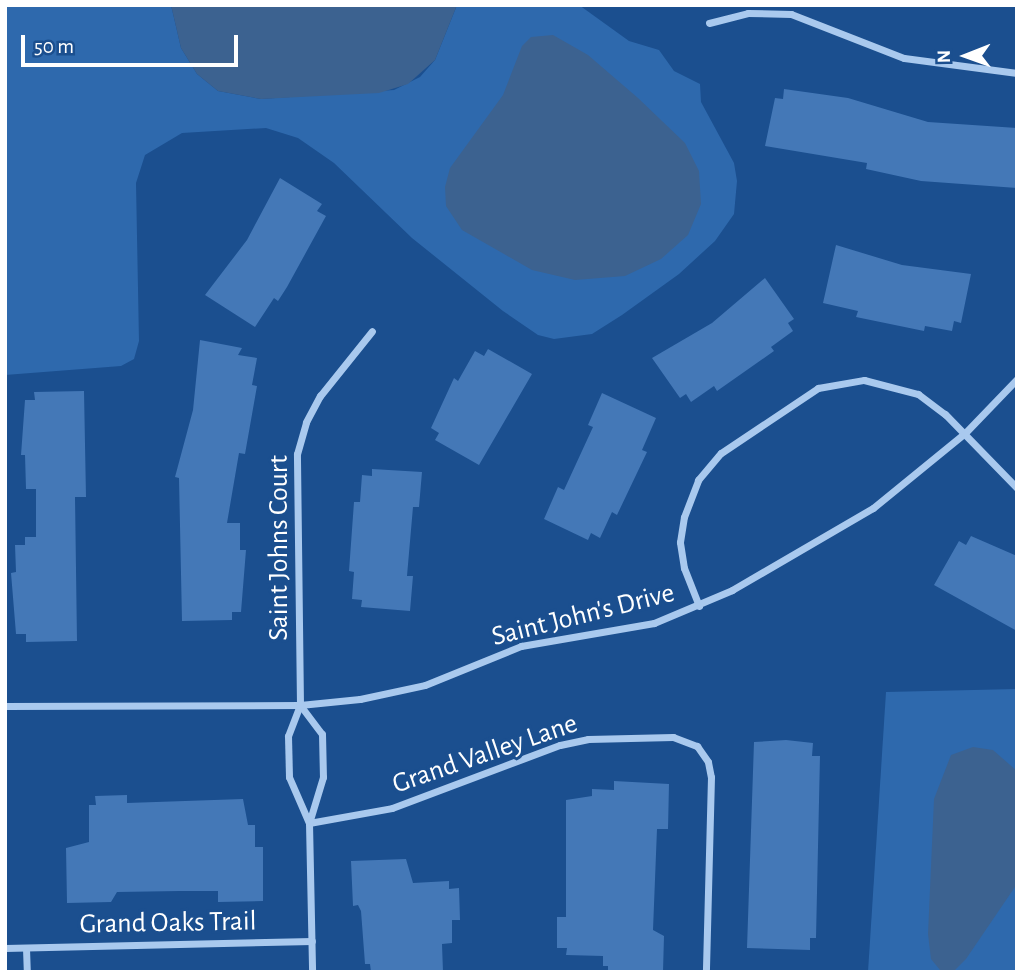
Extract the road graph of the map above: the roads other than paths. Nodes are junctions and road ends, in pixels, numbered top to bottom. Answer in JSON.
{"nodes":[{"id":1,"x":709,"y":23,"type":"dead end"},
{"id":2,"x":1017,"y":73,"type":"edge"},
{"id":3,"x":372,"y":331,"type":"dead end"},
{"id":4,"x":1017,"y":379,"type":"edge"},
{"id":5,"x":965,"y":433,"type":"junction"},
{"id":6,"x":1017,"y":488,"type":"edge"},
{"id":7,"x":699,"y":606,"type":"junction"},
{"id":8,"x":300,"y":705,"type":"junction"},
{"id":9,"x":5,"y":706,"type":"edge"},
{"id":10,"x":309,"y":823,"type":"junction"},
{"id":11,"x":312,"y":941,"type":"junction"},
{"id":12,"x":5,"y":948,"type":"edge"},
{"id":13,"x":26,"y":948,"type":"junction"},
{"id":14,"x":27,"y":972,"type":"edge"},
{"id":15,"x":312,"y":972,"type":"edge"},
{"id":16,"x":706,"y":972,"type":"edge"}],
"edges":[{"from":1,"to":2,"type":"street"},
{"from":3,"to":8,"type":"street","name":"Saint Johns Court"},
{"from":4,"to":5,"type":"street","name":"Saint John's Drive"},
{"from":5,"to":6,"type":"street"},
{"from":5,"to":7,"type":"street","name":"Saint John's Drive"},
{"from":5,"to":7,"type":"street"},
{"from":7,"to":8,"type":"street","name":"Saint John's Drive"},
{"from":8,"to":9,"type":"street","name":"Saint John's Drive"},
{"from":8,"to":10,"type":"street"},
{"from":8,"to":10,"type":"street"},
{"from":10,"to":11,"type":"street"},
{"from":10,"to":16,"type":"street","name":"Grand Valley Lane"},
{"from":11,"to":13,"type":"street","name":"Grand Oaks Trail"},
{"from":11,"to":15,"type":"street"},
{"from":12,"to":13,"type":"street","name":"Grand Oaks Trail"},
{"from":13,"to":14,"type":"street"}]}
